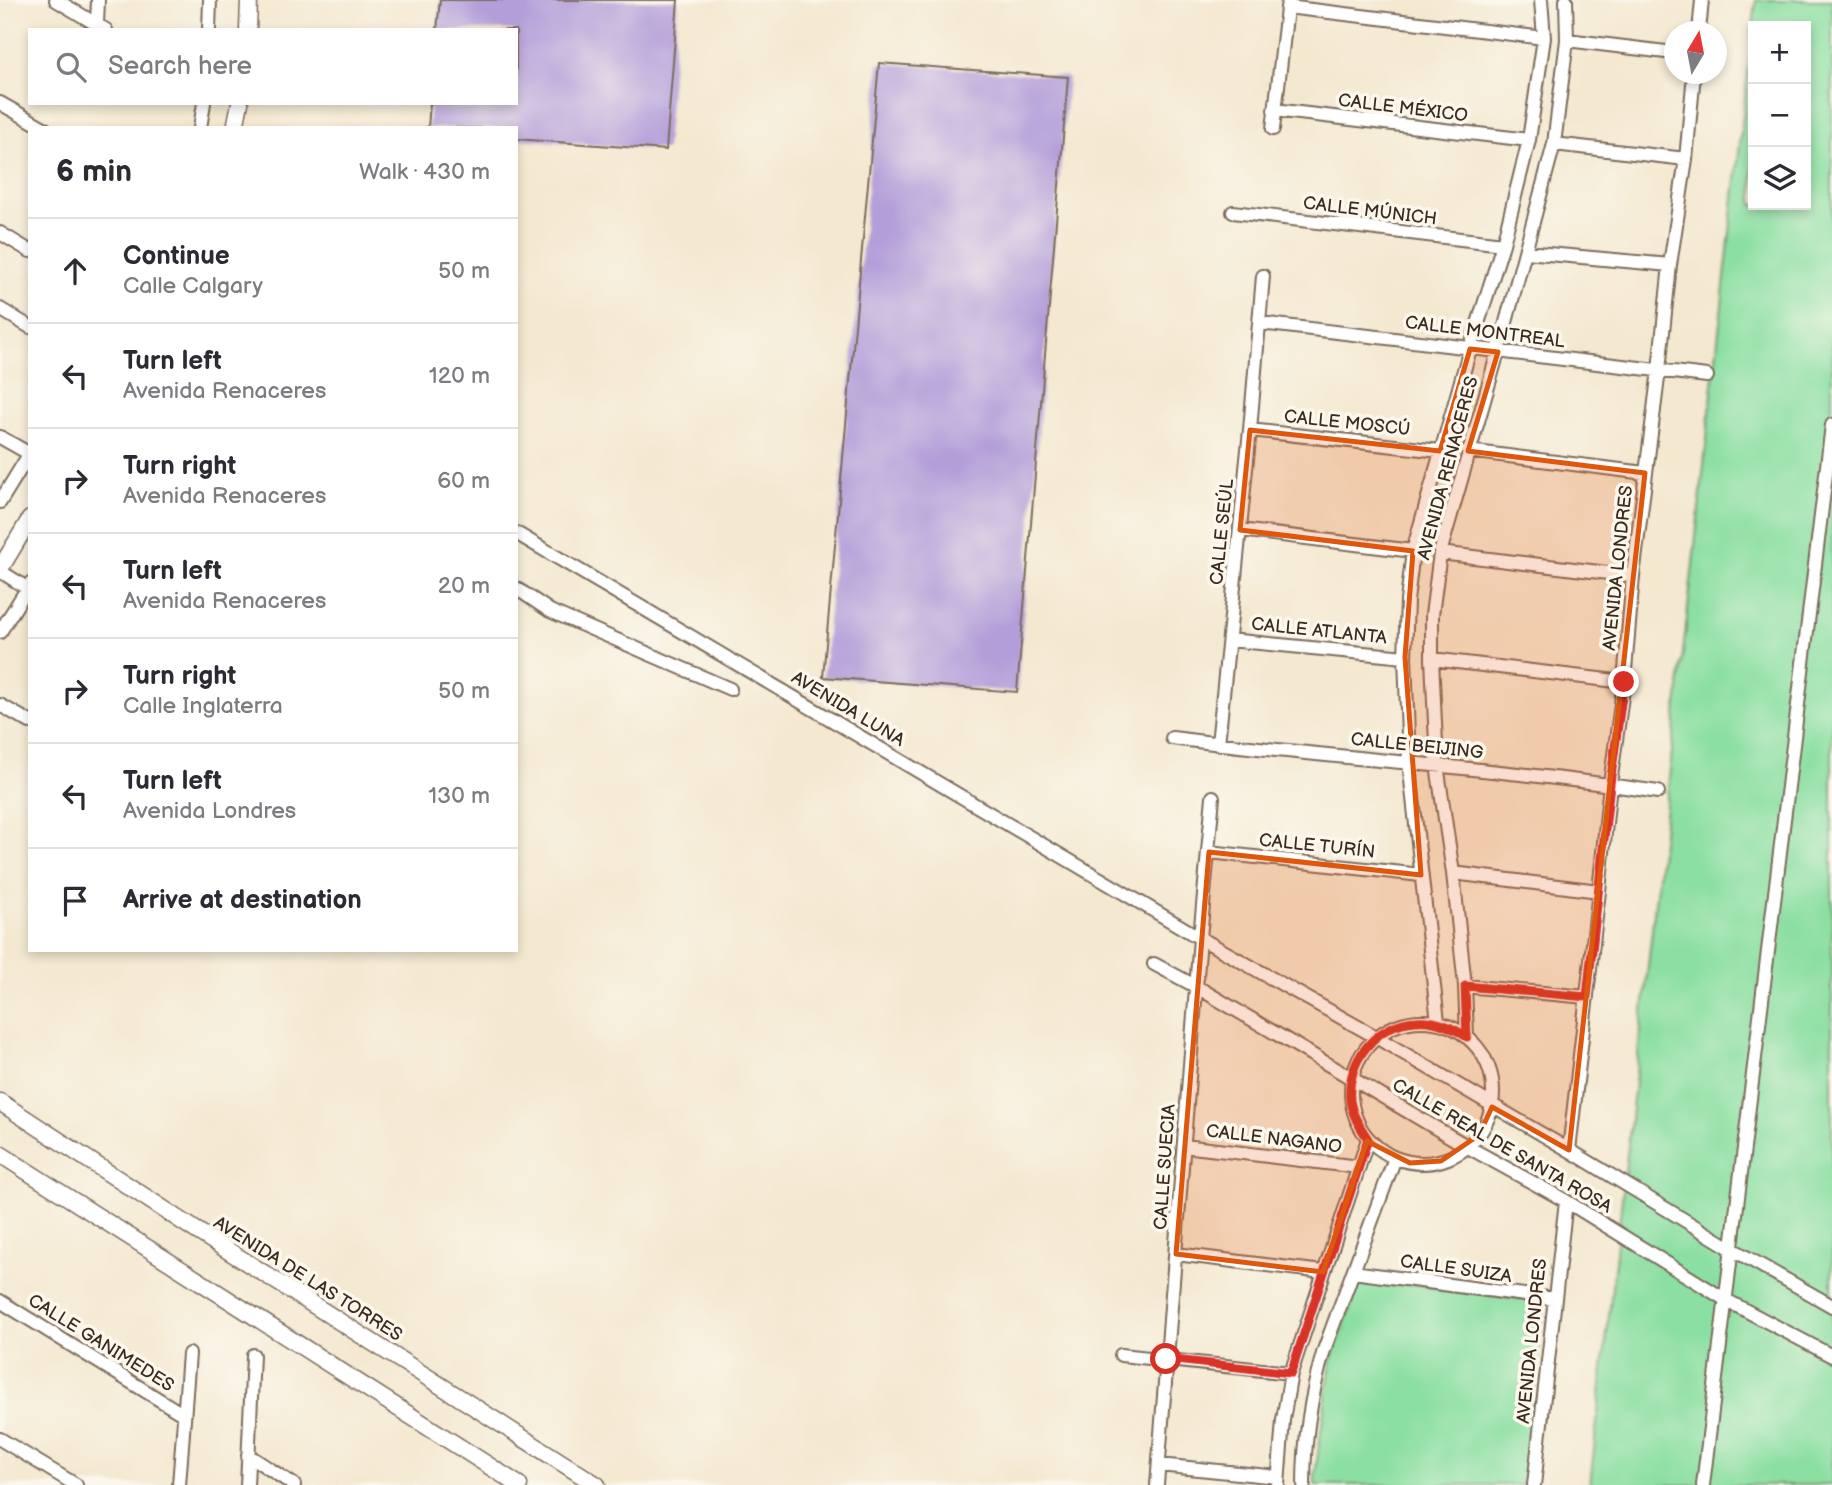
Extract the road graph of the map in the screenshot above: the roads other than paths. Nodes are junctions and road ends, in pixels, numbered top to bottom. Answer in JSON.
{"nodes":[{"id":1,"x":56,"y":0,"type":"edge"},
{"id":2,"x":98,"y":0,"type":"edge"},
{"id":3,"x":211,"y":0,"type":"edge"},
{"id":4,"x":249,"y":0,"type":"edge"},
{"id":5,"x":1541,"y":0,"type":"edge"},
{"id":6,"x":1566,"y":0,"type":"edge"},
{"id":7,"x":1702,"y":0,"type":"edge"},
{"id":8,"x":1288,"y":4,"type":"edge"},
{"id":9,"x":1700,"y":21,"type":"edge"},
{"id":10,"x":101,"y":27,"type":"edge"},
{"id":11,"x":209,"y":28,"type":"edge"},
{"id":12,"x":248,"y":28,"type":"edge"},
{"id":13,"x":1544,"y":37,"type":"junction"},
{"id":14,"x":1567,"y":40,"type":"junction"},
{"id":15,"x":1664,"y":52,"type":"edge"},
{"id":16,"x":1693,"y":84,"type":"edge"},
{"id":17,"x":0,"y":103,"type":"edge"},
{"id":18,"x":204,"y":105,"type":"edge"},
{"id":19,"x":236,"y":105,"type":"edge"},
{"id":20,"x":1274,"y":110,"type":"junction"},
{"id":21,"x":40,"y":126,"type":"edge"},
{"id":22,"x":200,"y":126,"type":"edge"},
{"id":23,"x":235,"y":126,"type":"edge"},
{"id":24,"x":1273,"y":129,"type":"dead end"},
{"id":25,"x":1529,"y":140,"type":"junction"},
{"id":26,"x":1554,"y":144,"type":"junction"},
{"id":27,"x":1686,"y":159,"type":"junction"},
{"id":28,"x":1233,"y":212,"type":"dead end"},
{"id":29,"x":0,"y":233,"type":"edge"},
{"id":30,"x":1503,"y":244,"type":"junction"},
{"id":31,"x":28,"y":250,"type":"edge"},
{"id":32,"x":1526,"y":252,"type":"junction"},
{"id":33,"x":1670,"y":265,"type":"junction"},
{"id":34,"x":1263,"y":276,"type":"dead end"},
{"id":35,"x":0,"y":309,"type":"edge"},
{"id":36,"x":1260,"y":323,"type":"junction"},
{"id":37,"x":28,"y":326,"type":"edge"},
{"id":38,"x":1470,"y":349,"type":"junction"},
{"id":39,"x":1498,"y":352,"type":"junction"},
{"id":40,"x":1659,"y":370,"type":"junction"},
{"id":41,"x":1707,"y":376,"type":"dead end"},
{"id":42,"x":1832,"y":425,"type":"edge"},
{"id":43,"x":1250,"y":430,"type":"junction"},
{"id":44,"x":0,"y":437,"type":"edge"},
{"id":45,"x":1440,"y":451,"type":"junction"},
{"id":46,"x":1468,"y":451,"type":"junction"},
{"id":47,"x":28,"y":453,"type":"edge"},
{"id":48,"x":28,"y":457,"type":"edge"},
{"id":49,"x":1646,"y":473,"type":"junction"},
{"id":50,"x":0,"y":502,"type":"edge"},
{"id":51,"x":28,"y":522,"type":"edge"},
{"id":52,"x":1240,"y":530,"type":"junction"},
{"id":53,"x":518,"y":534,"type":"edge"},
{"id":54,"x":1413,"y":551,"type":"junction"},
{"id":55,"x":1440,"y":553,"type":"junction"},
{"id":56,"x":0,"y":570,"type":"edge"},
{"id":57,"x":1633,"y":576,"type":"junction"},
{"id":58,"x":28,"y":586,"type":"edge"},
{"id":59,"x":28,"y":589,"type":"edge"},
{"id":60,"x":518,"y":589,"type":"edge"},
{"id":61,"x":0,"y":632,"type":"edge"},
{"id":62,"x":1229,"y":640,"type":"junction"},
{"id":63,"x":1405,"y":657,"type":"junction"},
{"id":64,"x":1432,"y":659,"type":"junction"},
{"id":65,"x":1624,"y":682,"type":"junction"},
{"id":66,"x":730,"y":690,"type":"dead end"},
{"id":67,"x":0,"y":705,"type":"edge"},
{"id":68,"x":28,"y":721,"type":"edge"},
{"id":69,"x":1172,"y":738,"type":"dead end"},
{"id":70,"x":1218,"y":744,"type":"junction"},
{"id":71,"x":1409,"y":762,"type":"junction"},
{"id":72,"x":1437,"y":765,"type":"junction"},
{"id":73,"x":1610,"y":784,"type":"junction"},
{"id":74,"x":1658,"y":792,"type":"dead end"},
{"id":75,"x":1213,"y":797,"type":"dead end"},
{"id":76,"x":1209,"y":852,"type":"junction"},
{"id":77,"x":1453,"y":873,"type":"junction"},
{"id":78,"x":1422,"y":876,"type":"junction"},
{"id":79,"x":1599,"y":891,"type":"junction"},
{"id":80,"x":1162,"y":915,"type":"joint"},
{"id":81,"x":1200,"y":937,"type":"junction"},
{"id":82,"x":1154,"y":964,"type":"dead end"},
{"id":83,"x":1465,"y":986,"type":"junction"},
{"id":84,"x":1197,"y":987,"type":"junction"},
{"id":85,"x":1587,"y":997,"type":"junction"},
{"id":86,"x":1438,"y":1022,"type":"junction"},
{"id":87,"x":1376,"y":1037,"type":"junction"},
{"id":88,"x":1467,"y":1037,"type":"junction"},
{"id":89,"x":1351,"y":1079,"type":"junction"},
{"id":90,"x":0,"y":1102,"type":"edge"},
{"id":91,"x":1492,"y":1107,"type":"junction"},
{"id":92,"x":1368,"y":1139,"type":"junction"},
{"id":93,"x":1184,"y":1146,"type":"junction"},
{"id":94,"x":1468,"y":1147,"type":"junction"},
{"id":95,"x":1569,"y":1150,"type":"junction"},
{"id":96,"x":0,"y":1154,"type":"edge"},
{"id":97,"x":1395,"y":1158,"type":"junction"},
{"id":98,"x":1359,"y":1167,"type":"junction"},
{"id":99,"x":1566,"y":1201,"type":"junction"},
{"id":100,"x":1731,"y":1249,"type":"junction"},
{"id":101,"x":1176,"y":1254,"type":"junction"},
{"id":102,"x":1323,"y":1272,"type":"junction"},
{"id":103,"x":1353,"y":1272,"type":"junction"},
{"id":104,"x":1555,"y":1299,"type":"junction"},
{"id":105,"x":1726,"y":1300,"type":"junction"},
{"id":106,"x":0,"y":1301,"type":"edge"},
{"id":107,"x":1832,"y":1306,"type":"edge"},
{"id":108,"x":189,"y":1354,"type":"dead end"},
{"id":109,"x":253,"y":1354,"type":"dead end"},
{"id":110,"x":1121,"y":1355,"type":"dead end"},
{"id":111,"x":1832,"y":1356,"type":"edge"},
{"id":112,"x":1166,"y":1359,"type":"junction"},
{"id":113,"x":1291,"y":1373,"type":"junction"},
{"id":114,"x":184,"y":1415,"type":"junction"},
{"id":115,"x":0,"y":1439,"type":"edge"},
{"id":116,"x":248,"y":1455,"type":"junction"},
{"id":117,"x":1158,"y":1465,"type":"junction"},
{"id":118,"x":1278,"y":1481,"type":"edge"},
{"id":119,"x":76,"y":1485,"type":"edge"},
{"id":120,"x":179,"y":1485,"type":"edge"},
{"id":121,"x":247,"y":1485,"type":"edge"},
{"id":122,"x":294,"y":1485,"type":"edge"},
{"id":123,"x":519,"y":1485,"type":"edge"},
{"id":124,"x":597,"y":1485,"type":"edge"},
{"id":125,"x":1157,"y":1485,"type":"edge"},
{"id":126,"x":1304,"y":1485,"type":"edge"},
{"id":127,"x":1534,"y":1485,"type":"edge"},
{"id":128,"x":1703,"y":1485,"type":"edge"}],
"edges":[{"from":1,"to":10,"type":"street"},
{"from":2,"to":10,"type":"street"},
{"from":3,"to":11,"type":"street"},
{"from":4,"to":12,"type":"street"},
{"from":5,"to":13,"type":"street","name":"AVENIDA RENACERES"},
{"from":6,"to":14,"type":"street","name":"AVENIDA RENACERES"},
{"from":7,"to":9,"type":"street"},
{"from":8,"to":13,"type":"street"},
{"from":8,"to":20,"type":"street"},
{"from":13,"to":25,"type":"street","name":"AVENIDA RENACERES"},
{"from":14,"to":15,"type":"street"},
{"from":14,"to":26,"type":"street","name":"AVENIDA RENACERES"},
{"from":16,"to":27,"type":"street","name":"AVENIDA LONDRES"},
{"from":17,"to":21,"type":"street"},
{"from":18,"to":22,"type":"street"},
{"from":19,"to":23,"type":"street"},
{"from":20,"to":24,"type":"street"},
{"from":20,"to":25,"type":"street","name":"CALLE MÉXICO"},
{"from":25,"to":30,"type":"street","name":"AVENIDA RENACERES"},
{"from":26,"to":27,"type":"street"},
{"from":26,"to":32,"type":"street","name":"AVENIDA RENACERES"},
{"from":27,"to":33,"type":"street","name":"AVENIDA LONDRES"},
{"from":28,"to":30,"type":"street","name":"CALLE MÚNICH"},
{"from":29,"to":31,"type":"street"},
{"from":30,"to":38,"type":"street","name":"AVENIDA RENACERES"},
{"from":32,"to":33,"type":"street"},
{"from":32,"to":39,"type":"street","name":"AVENIDA RENACERES"},
{"from":33,"to":40,"type":"street","name":"AVENIDA LONDRES"},
{"from":34,"to":36,"type":"street","name":"CALLE SEÚL"},
{"from":35,"to":37,"type":"street"},
{"from":36,"to":38,"type":"street","name":"CALLE MONTREAL"},
{"from":36,"to":43,"type":"street","name":"CALLE SEÚL"},
{"from":38,"to":39,"type":"street","name":"CALLE MONTREAL"},
{"from":38,"to":45,"type":"street","name":"AVENIDA RENACERES"},
{"from":39,"to":40,"type":"street","name":"CALLE MONTREAL"},
{"from":39,"to":46,"type":"street","name":"AVENIDA RENACERES"},
{"from":40,"to":41,"type":"street","name":"CALLE MONTREAL"},
{"from":40,"to":49,"type":"street","name":"AVENIDA LONDRES"},
{"from":42,"to":100,"type":"street"},
{"from":43,"to":45,"type":"street","name":"CALLE MOSCÚ"},
{"from":43,"to":52,"type":"street","name":"CALLE SEÚL"},
{"from":44,"to":47,"type":"street"},
{"from":45,"to":54,"type":"street","name":"AVENIDA RENACERES"},
{"from":46,"to":49,"type":"street"},
{"from":46,"to":55,"type":"street","name":"AVENIDA RENACERES"},
{"from":48,"to":50,"type":"street"},
{"from":49,"to":57,"type":"street","name":"AVENIDA LONDRES"},
{"from":51,"to":56,"type":"street"},
{"from":52,"to":54,"type":"street"},
{"from":52,"to":62,"type":"street","name":"CALLE SEÚL"},
{"from":53,"to":80,"type":"street","name":"AVENIDA LUNA"},
{"from":54,"to":63,"type":"street","name":"AVENIDA RENACERES"},
{"from":55,"to":57,"type":"street"},
{"from":55,"to":64,"type":"street","name":"AVENIDA RENACERES"},
{"from":56,"to":58,"type":"street"},
{"from":57,"to":65,"type":"street","name":"AVENIDA LONDRES"},
{"from":59,"to":61,"type":"street"},
{"from":60,"to":66,"type":"street"},
{"from":62,"to":63,"type":"street","name":"CALLE ATLANTA"},
{"from":62,"to":70,"type":"street","name":"CALLE SEÚL"},
{"from":63,"to":71,"type":"street","name":"AVENIDA RENACERES"},
{"from":64,"to":65,"type":"street"},
{"from":64,"to":72,"type":"street","name":"AVENIDA RENACERES"},
{"from":65,"to":73,"type":"street","name":"AVENIDA LONDRES"},
{"from":67,"to":68,"type":"street"},
{"from":69,"to":70,"type":"street","name":"CALLE BEIJING"},
{"from":70,"to":71,"type":"street","name":"CALLE BEIJING"},
{"from":71,"to":72,"type":"street","name":"CALLE BEIJING"},
{"from":71,"to":78,"type":"street","name":"AVENIDA RENACERES"},
{"from":72,"to":73,"type":"street","name":"CALLE BEIJING"},
{"from":72,"to":77,"type":"street","name":"AVENIDA RENACERES"},
{"from":73,"to":74,"type":"street","name":"CALLE BEIJING"},
{"from":73,"to":79,"type":"street","name":"AVENIDA LONDRES"},
{"from":75,"to":76,"type":"street","name":"CALLE SUECIA"},
{"from":76,"to":78,"type":"street","name":"CALLE TURÍN"},
{"from":76,"to":81,"type":"street","name":"CALLE SUECIA"},
{"from":77,"to":79,"type":"street"},
{"from":77,"to":83,"type":"street","name":"AVENIDA RENACERES"},
{"from":78,"to":86,"type":"street","name":"AVENIDA RENACERES"},
{"from":79,"to":85,"type":"street","name":"AVENIDA LONDRES"},
{"from":80,"to":81,"type":"street","name":"CALLE REAL DE SANTA ROSA"},
{"from":81,"to":84,"type":"street","name":"CALLE SUECIA"},
{"from":81,"to":87,"type":"street","name":"CALLE REAL DE SANTA ROSA"},
{"from":82,"to":84,"type":"street","name":"CALLE REAL DE SANTA ROSA"},
{"from":83,"to":85,"type":"street"},
{"from":83,"to":88,"type":"street","name":"AVENIDA RENACERES"},
{"from":84,"to":89,"type":"street","name":"CALLE REAL DE SANTA ROSA"},
{"from":84,"to":93,"type":"street","name":"CALLE SUECIA"},
{"from":85,"to":95,"type":"street","name":"AVENIDA LONDRES"},
{"from":86,"to":87,"type":"street"},
{"from":86,"to":88,"type":"street"},
{"from":87,"to":89,"type":"street"},
{"from":87,"to":91,"type":"street","name":"CALLE REAL DE SANTA ROSA"},
{"from":88,"to":91,"type":"street"},
{"from":89,"to":92,"type":"street"},
{"from":89,"to":94,"type":"street","name":"CALLE REAL DE SANTA ROSA"},
{"from":90,"to":124,"type":"street","name":"AVENIDA DE LAS TORRES"},
{"from":91,"to":94,"type":"street"},
{"from":91,"to":95,"type":"street","name":"CALLE REAL DE SANTA ROSA"},
{"from":92,"to":97,"type":"street"},
{"from":92,"to":98,"type":"street"},
{"from":93,"to":98,"type":"street","name":"CALLE NAGANO"},
{"from":93,"to":101,"type":"street","name":"CALLE SUECIA"},
{"from":94,"to":97,"type":"street"},
{"from":94,"to":99,"type":"street","name":"CALLE REAL DE SANTA ROSA"},
{"from":95,"to":100,"type":"street","name":"CALLE REAL DE SANTA ROSA"},
{"from":96,"to":123,"type":"street"},
{"from":97,"to":103,"type":"street"},
{"from":98,"to":102,"type":"street"},
{"from":99,"to":104,"type":"street","name":"AVENIDA LONDRES"},
{"from":99,"to":105,"type":"street","name":"CALLE REAL DE SANTA ROSA"},
{"from":100,"to":105,"type":"street"},
{"from":100,"to":107,"type":"street","name":"CALLE REAL DE SANTA ROSA"},
{"from":101,"to":102,"type":"street"},
{"from":101,"to":112,"type":"street","name":"CALLE SUECIA"},
{"from":102,"to":113,"type":"street"},
{"from":103,"to":104,"type":"street","name":"CALLE SUIZA"},
{"from":103,"to":126,"type":"street"},
{"from":104,"to":127,"type":"street","name":"AVENIDA LONDRES"},
{"from":105,"to":111,"type":"street","name":"CALLE REAL DE SANTA ROSA"},
{"from":105,"to":128,"type":"street"},
{"from":106,"to":114,"type":"street","name":"CALLE GANIMEDES"},
{"from":108,"to":114,"type":"street"},
{"from":109,"to":116,"type":"street"},
{"from":110,"to":112,"type":"street"},
{"from":112,"to":113,"type":"street"},
{"from":112,"to":117,"type":"street","name":"CALLE SUECIA"},
{"from":113,"to":118,"type":"street"},
{"from":114,"to":120,"type":"street"},
{"from":115,"to":119,"type":"street"},
{"from":116,"to":121,"type":"street"},
{"from":116,"to":122,"type":"street"},
{"from":117,"to":118,"type":"street"},
{"from":117,"to":125,"type":"street","name":"CALLE SUECIA"}]}
